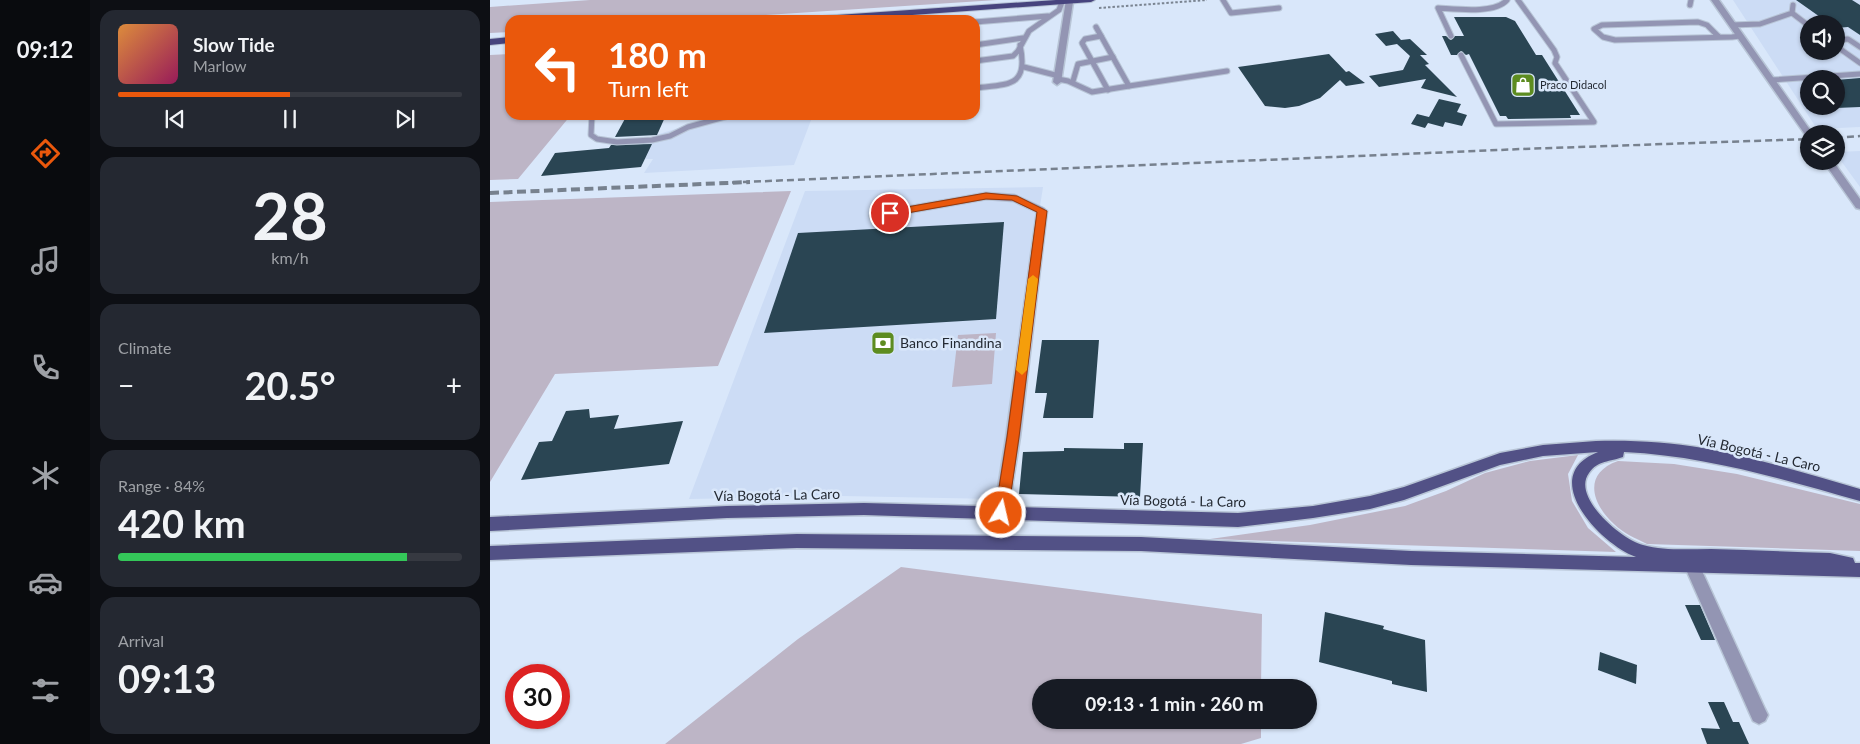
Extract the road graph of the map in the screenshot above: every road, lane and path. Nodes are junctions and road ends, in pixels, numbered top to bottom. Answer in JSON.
{"nodes":[{"id":1,"x":1091,"y":0,"type":"edge"},
{"id":2,"x":1223,"y":0,"type":"edge"},
{"id":3,"x":1507,"y":0,"type":"edge"},
{"id":4,"x":1518,"y":0,"type":"edge"},
{"id":5,"x":1714,"y":0,"type":"edge"},
{"id":6,"x":1066,"y":2,"type":"junction"},
{"id":7,"x":1793,"y":5,"type":"dead end"},
{"id":8,"x":1279,"y":8,"type":"dead end"},
{"id":9,"x":1792,"y":13,"type":"junction"},
{"id":10,"x":896,"y":15,"type":"edge"},
{"id":11,"x":1049,"y":16,"type":"junction"},
{"id":12,"x":1800,"y":19,"type":"edge"},
{"id":13,"x":980,"y":22,"type":"edge"},
{"id":14,"x":1732,"y":25,"type":"junction"},
{"id":15,"x":1096,"y":27,"type":"dead end"},
{"id":16,"x":1101,"y":36,"type":"junction"},
{"id":17,"x":1451,"y":36,"type":"dead end"},
{"id":18,"x":1740,"y":36,"type":"junction"},
{"id":19,"x":1719,"y":37,"type":"junction"},
{"id":20,"x":1023,"y":38,"type":"junction"},
{"id":21,"x":1845,"y":39,"type":"edge"},
{"id":22,"x":505,"y":40,"type":"edge"},
{"id":23,"x":490,"y":42,"type":"edge"},
{"id":24,"x":980,"y":44,"type":"edge"},
{"id":25,"x":1020,"y":45,"type":"junction"},
{"id":26,"x":1860,"y":47,"type":"edge"},
{"id":27,"x":1845,"y":52,"type":"edge"},
{"id":28,"x":1461,"y":55,"type":"dead end"},
{"id":29,"x":1113,"y":57,"type":"junction"},
{"id":30,"x":980,"y":60,"type":"edge"},
{"id":31,"x":1092,"y":60,"type":"junction"},
{"id":32,"x":1860,"y":62,"type":"edge"},
{"id":33,"x":1024,"y":67,"type":"junction"},
{"id":34,"x":1227,"y":71,"type":"dead end"},
{"id":35,"x":1860,"y":74,"type":"edge"},
{"id":36,"x":1058,"y":79,"type":"junction"},
{"id":37,"x":1771,"y":80,"type":"junction"},
{"id":38,"x":1073,"y":81,"type":"junction"},
{"id":39,"x":1129,"y":86,"type":"junction"},
{"id":40,"x":980,"y":87,"type":"edge"},
{"id":41,"x":1108,"y":90,"type":"junction"},
{"id":42,"x":592,"y":120,"type":"edge"},
{"id":43,"x":719,"y":120,"type":"edge"},
{"id":44,"x":1803,"y":125,"type":"edge"},
{"id":45,"x":1834,"y":170,"type":"edge"},
{"id":46,"x":1860,"y":206,"type":"edge"},
{"id":47,"x":1042,"y":211,"type":"joint"},
{"id":48,"x":873,"y":216,"type":"dead end"},
{"id":49,"x":1856,"y":494,"type":"edge"},
{"id":50,"x":1001,"y":513,"type":"junction"},
{"id":51,"x":490,"y":524,"type":"edge"},
{"id":52,"x":490,"y":553,"type":"edge"},
{"id":53,"x":1860,"y":564,"type":"edge"},
{"id":54,"x":1692,"y":565,"type":"junction"},
{"id":55,"x":1860,"y":570,"type":"edge"},
{"id":56,"x":1759,"y":715,"type":"dead end"}],
"edges":[{"from":1,"to":6,"type":"highway"},
{"from":2,"to":8,"type":"lane"},
{"from":3,"to":17,"type":"lane"},
{"from":4,"to":28,"type":"lane"},
{"from":5,"to":14,"type":"street"},
{"from":6,"to":10,"type":"highway"},
{"from":6,"to":11,"type":"lane"},
{"from":6,"to":36,"type":"street"},
{"from":7,"to":9,"type":"lane"},
{"from":9,"to":12,"type":"lane"},
{"from":9,"to":14,"type":"lane"},
{"from":11,"to":13,"type":"lane"},
{"from":11,"to":20,"type":"lane"},
{"from":14,"to":18,"type":"street"},
{"from":15,"to":16,"type":"lane"},
{"from":16,"to":29,"type":"lane"},
{"from":16,"to":31,"type":"lane"},
{"from":18,"to":19,"type":"lane"},
{"from":18,"to":37,"type":"street"},
{"from":19,"to":19,"type":"lane"},
{"from":20,"to":24,"type":"lane"},
{"from":20,"to":25,"type":"lane"},
{"from":21,"to":26,"type":"lane"},
{"from":22,"to":23,"type":"highway"},
{"from":25,"to":30,"type":"lane"},
{"from":25,"to":33,"type":"lane"},
{"from":27,"to":32,"type":"lane"},
{"from":29,"to":31,"type":"lane"},
{"from":29,"to":39,"type":"lane"},
{"from":31,"to":38,"type":"lane"},
{"from":31,"to":41,"type":"lane"},
{"from":33,"to":36,"type":"lane"},
{"from":33,"to":40,"type":"lane"},
{"from":34,"to":39,"type":"lane"},
{"from":35,"to":37,"type":"lane"},
{"from":36,"to":38,"type":"lane"},
{"from":37,"to":44,"type":"street"},
{"from":38,"to":41,"type":"lane"},
{"from":39,"to":41,"type":"lane"},
{"from":42,"to":43,"type":"lane"},
{"from":45,"to":46,"type":"street"},
{"from":47,"to":48,"type":"lane"},
{"from":47,"to":50,"type":"street"},
{"from":49,"to":50,"type":"main road","name":"Vía Bogotá - La Caro"},
{"from":49,"to":53,"type":"main road"},
{"from":50,"to":51,"type":"main road","name":"Vía Bogotá - La Caro"},
{"from":52,"to":54,"type":"main road"},
{"from":54,"to":55,"type":"main road"},
{"from":54,"to":56,"type":"street"}]}
